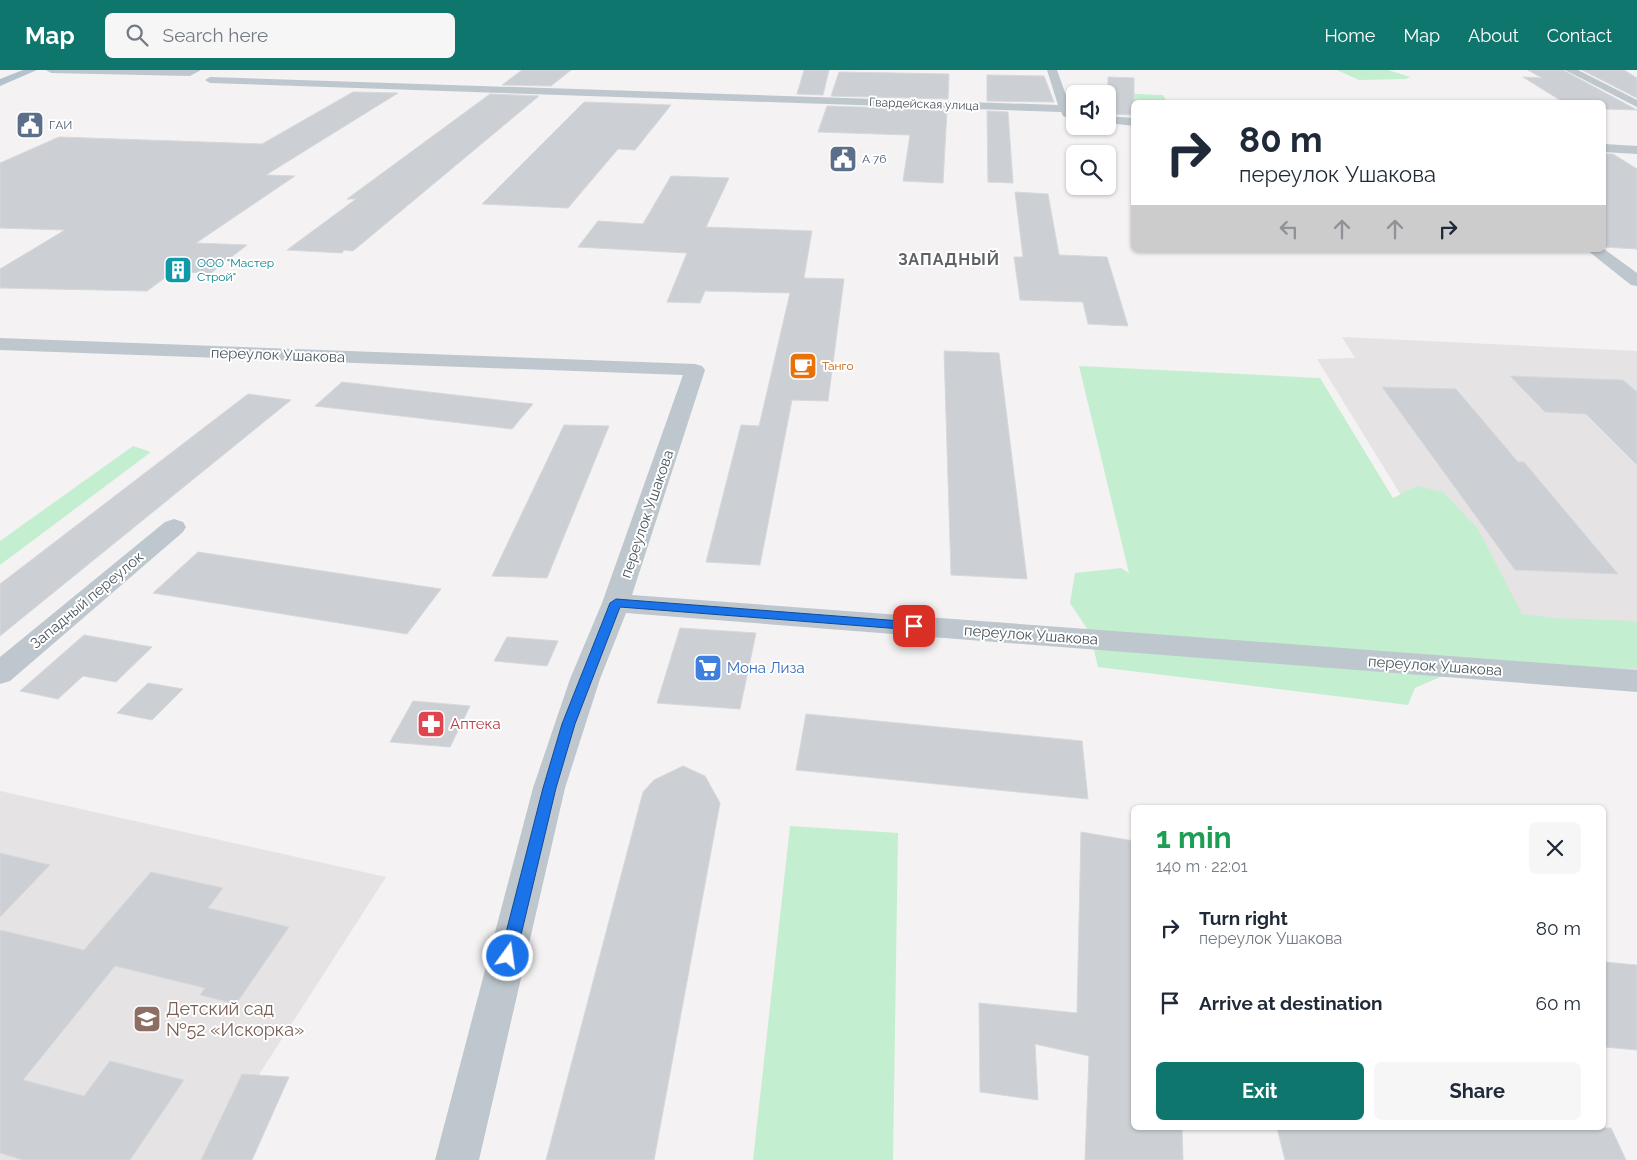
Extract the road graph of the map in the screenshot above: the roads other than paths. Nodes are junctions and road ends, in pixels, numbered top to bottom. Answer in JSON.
{"nodes":[{"id":1,"x":32,"y":70,"type":"edge"},
{"id":2,"x":51,"y":70,"type":"edge"},
{"id":3,"x":196,"y":70,"type":"edge"},
{"id":4,"x":1052,"y":70,"type":"edge"},
{"id":5,"x":1570,"y":70,"type":"edge"},
{"id":6,"x":210,"y":80,"type":"dead end"},
{"id":7,"x":0,"y":83,"type":"edge"},
{"id":8,"x":1637,"y":104,"type":"edge"},
{"id":9,"x":1065,"y":109,"type":"joint"},
{"id":10,"x":1116,"y":121,"type":"edge"},
{"id":11,"x":1131,"y":122,"type":"edge"},
{"id":12,"x":1606,"y":148,"type":"edge"},
{"id":13,"x":1637,"y":150,"type":"edge"},
{"id":14,"x":1599,"y":252,"type":"edge"},
{"id":15,"x":1637,"y":281,"type":"edge"},
{"id":16,"x":0,"y":344,"type":"edge"},
{"id":17,"x":174,"y":527,"type":"dead end"},
{"id":18,"x":616,"y":603,"type":"junction"},
{"id":19,"x":0,"y":673,"type":"edge"},
{"id":20,"x":1637,"y":681,"type":"edge"},
{"id":21,"x":457,"y":1160,"type":"edge"}],
"edges":[{"from":1,"to":7,"type":"main road"},
{"from":2,"to":3,"type":"street"},
{"from":4,"to":9,"type":"street"},
{"from":5,"to":8,"type":"street"},
{"from":6,"to":9,"type":"street","name":"Гвардейская улица"},
{"from":10,"to":11,"type":"street"},
{"from":12,"to":13,"type":"street"},
{"from":14,"to":15,"type":"street"},
{"from":16,"to":18,"type":"street","name":"переулок Ушакова"},
{"from":17,"to":19,"type":"street","name":"Западный переулок"},
{"from":18,"to":20,"type":"street","name":"переулок Ушакова"},
{"from":18,"to":21,"type":"street"}]}
